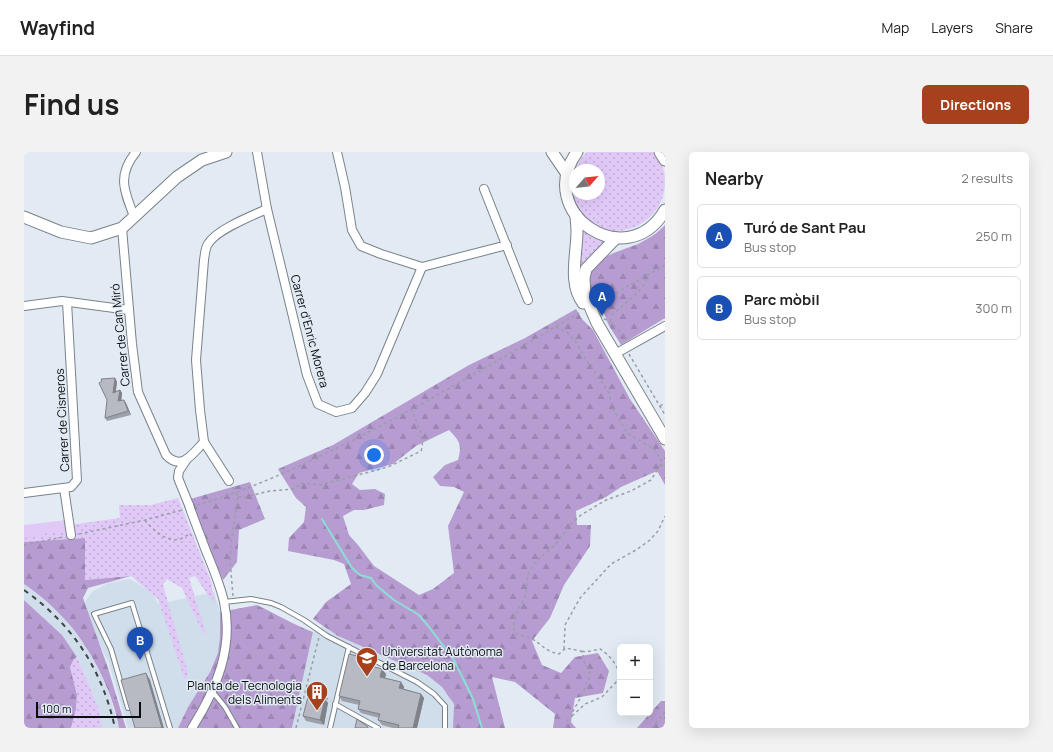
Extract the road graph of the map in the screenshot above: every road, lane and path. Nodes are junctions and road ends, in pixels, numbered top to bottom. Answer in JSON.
{"nodes":[{"id":1,"x":136,"y":152,"type":"edge"},
{"id":2,"x":226,"y":152,"type":"edge"},
{"id":3,"x":257,"y":152,"type":"edge"},
{"id":4,"x":337,"y":152,"type":"edge"},
{"id":5,"x":552,"y":152,"type":"edge"},
{"id":6,"x":577,"y":152,"type":"edge"},
{"id":7,"x":567,"y":174,"type":"junction"},
{"id":8,"x":484,"y":189,"type":"dead end"},
{"id":9,"x":267,"y":209,"type":"junction"},
{"id":10,"x":665,"y":210,"type":"edge"},
{"id":11,"x":576,"y":215,"type":"junction"},
{"id":12,"x":134,"y":216,"type":"junction"},
{"id":13,"x":24,"y":217,"type":"edge"},
{"id":14,"x":122,"y":228,"type":"junction"},
{"id":15,"x":616,"y":238,"type":"junction"},
{"id":16,"x":507,"y":245,"type":"junction"},
{"id":17,"x":665,"y":265,"type":"edge"},
{"id":18,"x":422,"y":267,"type":"junction"},
{"id":19,"x":646,"y":276,"type":"junction"},
{"id":20,"x":528,"y":300,"type":"dead end"},
{"id":21,"x":67,"y":302,"type":"junction"},
{"id":22,"x":600,"y":302,"type":"dead end"},
{"id":23,"x":24,"y":306,"type":"edge"},
{"id":24,"x":129,"y":310,"type":"junction"},
{"id":25,"x":580,"y":313,"type":"dead end"},
{"id":26,"x":593,"y":316,"type":"junction"},
{"id":27,"x":665,"y":326,"type":"edge"},
{"id":28,"x":556,"y":327,"type":"junction"},
{"id":29,"x":625,"y":336,"type":"dead end"},
{"id":30,"x":614,"y":354,"type":"junction"},
{"id":31,"x":629,"y":355,"type":"dead end"},
{"id":32,"x":665,"y":403,"type":"edge"},
{"id":33,"x":660,"y":406,"type":"junction"},
{"id":34,"x":411,"y":409,"type":"junction"},
{"id":35,"x":665,"y":415,"type":"edge"},
{"id":36,"x":665,"y":439,"type":"edge"},
{"id":37,"x":204,"y":442,"type":"junction"},
{"id":38,"x":188,"y":458,"type":"junction"},
{"id":39,"x":661,"y":464,"type":"junction"},
{"id":40,"x":665,"y":469,"type":"edge"},
{"id":41,"x":229,"y":481,"type":"dead end"},
{"id":42,"x":64,"y":488,"type":"junction"},
{"id":43,"x":236,"y":492,"type":"junction"},
{"id":44,"x":24,"y":493,"type":"edge"},
{"id":45,"x":238,"y":497,"type":"junction"},
{"id":46,"x":190,"y":507,"type":"junction"},
{"id":47,"x":665,"y":516,"type":"edge"},
{"id":48,"x":145,"y":520,"type":"junction"},
{"id":49,"x":71,"y":535,"type":"junction"},
{"id":50,"x":197,"y":536,"type":"junction"},
{"id":51,"x":24,"y":545,"type":"edge"},
{"id":52,"x":227,"y":602,"type":"junction"},
{"id":53,"x":320,"y":630,"type":"junction"},
{"id":54,"x":349,"y":647,"type":"junction"},
{"id":55,"x":564,"y":649,"type":"junction"},
{"id":56,"x":581,"y":651,"type":"junction"},
{"id":57,"x":306,"y":687,"type":"junction"},
{"id":58,"x":212,"y":691,"type":"junction"},
{"id":59,"x":335,"y":704,"type":"junction"},
{"id":60,"x":128,"y":708,"type":"edge"},
{"id":61,"x":665,"y":712,"type":"edge"},
{"id":62,"x":572,"y":716,"type":"junction"},
{"id":63,"x":170,"y":728,"type":"edge"},
{"id":64,"x":192,"y":728,"type":"edge"},
{"id":65,"x":236,"y":728,"type":"edge"},
{"id":66,"x":296,"y":728,"type":"edge"},
{"id":67,"x":330,"y":728,"type":"edge"},
{"id":68,"x":378,"y":728,"type":"edge"},
{"id":69,"x":444,"y":728,"type":"edge"},
{"id":70,"x":566,"y":728,"type":"edge"},
{"id":71,"x":652,"y":728,"type":"edge"}],
"edges":[{"from":1,"to":12,"type":"street"},
{"from":2,"to":12,"type":"street"},
{"from":3,"to":9,"type":"street","name":"Carrer d'Enric Morera"},
{"from":4,"to":18,"type":"street"},
{"from":5,"to":7,"type":"street"},
{"from":6,"to":7,"type":"street"},
{"from":7,"to":11,"type":"street"},
{"from":8,"to":16,"type":"street"},
{"from":9,"to":18,"type":"street","name":"Carrer d'Enric Morera"},
{"from":9,"to":37,"type":"street"},
{"from":10,"to":15,"type":"street"},
{"from":11,"to":15,"type":"street"},
{"from":11,"to":26,"type":"street"},
{"from":12,"to":14,"type":"street"},
{"from":13,"to":14,"type":"street"},
{"from":14,"to":24,"type":"street","name":"Carrer de Can Miró"},
{"from":15,"to":26,"type":"street"},
{"from":16,"to":18,"type":"street"},
{"from":16,"to":20,"type":"street"},
{"from":17,"to":19,"type":"path"},
{"from":19,"to":22,"type":"path"},
{"from":19,"to":29,"type":"path"},
{"from":21,"to":23,"type":"street"},
{"from":21,"to":24,"type":"street"},
{"from":21,"to":42,"type":"street","name":"Carrer de Cisneros"},
{"from":24,"to":38,"type":"street","name":"Carrer de Can Miró"},
{"from":25,"to":28,"type":"path"},
{"from":26,"to":30,"type":"street"},
{"from":27,"to":30,"type":"street"},
{"from":28,"to":34,"type":"path"},
{"from":28,"to":39,"type":"path"},
{"from":30,"to":36,"type":"street"},
{"from":31,"to":33,"type":"path"},
{"from":32,"to":33,"type":"path"},
{"from":33,"to":35,"type":"path"},
{"from":34,"to":43,"type":"path"},
{"from":34,"to":45,"type":"path"},
{"from":37,"to":38,"type":"street"},
{"from":37,"to":41,"type":"street"},
{"from":38,"to":46,"type":"street"},
{"from":39,"to":40,"type":"path"},
{"from":39,"to":55,"type":"path"},
{"from":42,"to":44,"type":"street","name":"Carrer de Cisneros"},
{"from":42,"to":49,"type":"street"},
{"from":43,"to":45,"type":"path"},
{"from":43,"to":46,"type":"path"},
{"from":45,"to":52,"type":"path"},
{"from":46,"to":48,"type":"path"},
{"from":46,"to":50,"type":"street"},
{"from":47,"to":55,"type":"path"},
{"from":48,"to":49,"type":"path"},
{"from":48,"to":50,"type":"path"},
{"from":49,"to":51,"type":"path"},
{"from":50,"to":52,"type":"street"},
{"from":52,"to":53,"type":"lane"},
{"from":52,"to":58,"type":"street"},
{"from":53,"to":54,"type":"lane"},
{"from":53,"to":57,"type":"path"},
{"from":54,"to":59,"type":"lane"},
{"from":54,"to":69,"type":"lane"},
{"from":55,"to":56,"type":"path"},
{"from":56,"to":62,"type":"path"},
{"from":56,"to":62,"type":"path"},
{"from":57,"to":59,"type":"path"},
{"from":57,"to":66,"type":"path"},
{"from":58,"to":64,"type":"street"},
{"from":58,"to":65,"type":"lane"},
{"from":59,"to":67,"type":"lane"},
{"from":59,"to":68,"type":"lane"},
{"from":60,"to":63,"type":"lane"},
{"from":61,"to":71,"type":"path"},
{"from":62,"to":70,"type":"path"}]}
